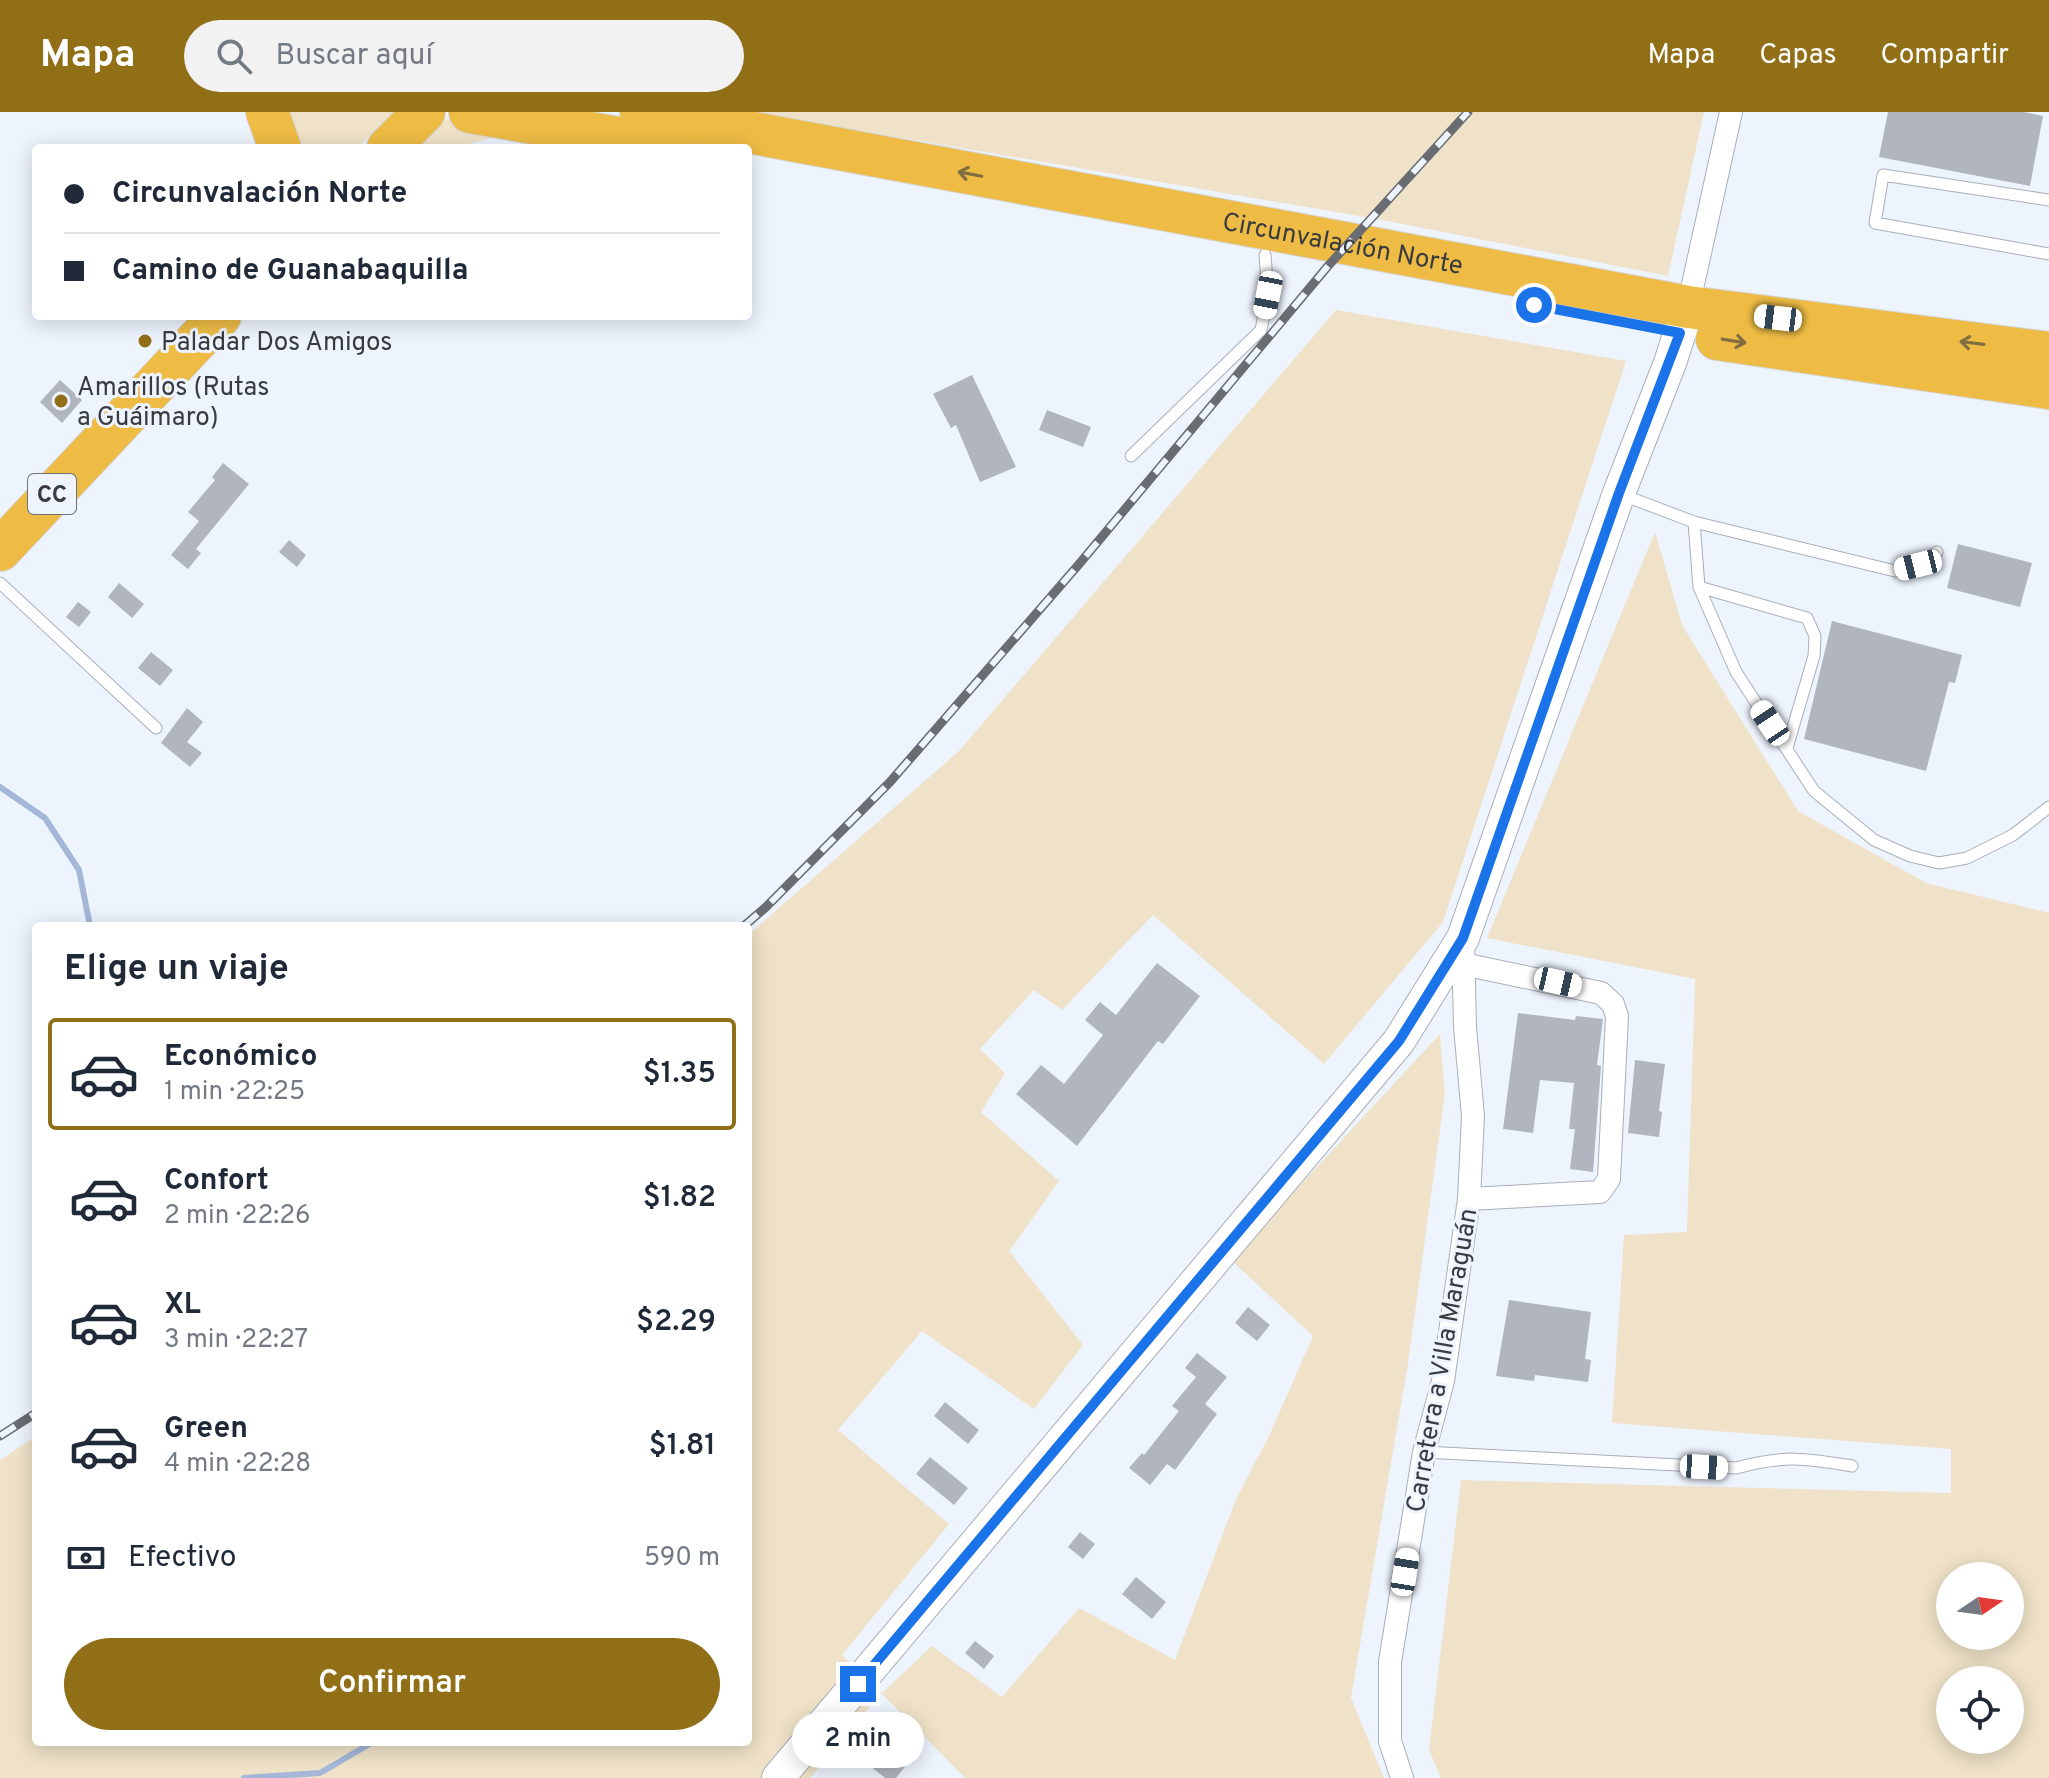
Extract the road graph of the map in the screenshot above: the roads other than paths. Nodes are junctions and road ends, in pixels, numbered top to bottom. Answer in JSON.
{"nodes":[{"id":1,"x":267,"y":112,"type":"edge"},
{"id":2,"x":424,"y":112,"type":"edge"},
{"id":3,"x":470,"y":112,"type":"edge"},
{"id":4,"x":1731,"y":112,"type":"edge"},
{"id":5,"x":625,"y":124,"type":"edge"},
{"id":6,"x":279,"y":144,"type":"edge"},
{"id":7,"x":392,"y":144,"type":"edge"},
{"id":8,"x":562,"y":144,"type":"edge"},
{"id":9,"x":667,"y":144,"type":"edge"},
{"id":10,"x":733,"y":144,"type":"edge"},
{"id":11,"x":752,"y":148,"type":"edge"},
{"id":12,"x":752,"y":162,"type":"edge"},
{"id":13,"x":2049,"y":200,"type":"edge"},
{"id":14,"x":2049,"y":254,"type":"edge"},
{"id":15,"x":1265,"y":255,"type":"junction"},
{"id":16,"x":216,"y":320,"type":"edge"},
{"id":17,"x":1684,"y":320,"type":"junction"},
{"id":18,"x":2049,"y":378,"type":"edge"},
{"id":19,"x":1131,"y":456,"type":"dead end"},
{"id":20,"x":1619,"y":493,"type":"junction"},
{"id":21,"x":1694,"y":522,"type":"junction"},
{"id":22,"x":0,"y":550,"type":"edge"},
{"id":23,"x":1937,"y":552,"type":"dead end"},
{"id":24,"x":0,"y":583,"type":"edge"},
{"id":25,"x":1699,"y":587,"type":"junction"},
{"id":26,"x":156,"y":728,"type":"dead end"},
{"id":27,"x":1787,"y":748,"type":"junction"},
{"id":28,"x":2049,"y":807,"type":"edge"},
{"id":29,"x":1463,"y":951,"type":"junction"},
{"id":30,"x":1469,"y":1199,"type":"junction"},
{"id":31,"x":1424,"y":1452,"type":"junction"},
{"id":32,"x":1852,"y":1466,"type":"dead end"},
{"id":33,"x":778,"y":1778,"type":"edge"},
{"id":34,"x":1402,"y":1778,"type":"edge"}],
"edges":[{"from":1,"to":6,"type":"highway"},
{"from":2,"to":7,"type":"highway"},
{"from":3,"to":5,"type":"highway","name":"Circunvalación Norte"},
{"from":4,"to":17,"type":"street"},
{"from":5,"to":8,"type":"highway"},
{"from":5,"to":9,"type":"highway","name":"Circunvalación Norte"},
{"from":10,"to":5,"type":"highway","name":"Circunvalación Norte","one_way":true},
{"from":17,"to":11,"type":"highway","name":"Circunvalación Norte","one_way":true},
{"from":12,"to":15,"type":"highway","name":"Circunvalación Norte"},
{"from":13,"to":14,"type":"lane"},
{"from":15,"to":17,"type":"highway","name":"Circunvalación Norte"},
{"from":15,"to":19,"type":"lane"},
{"from":16,"to":22,"type":"highway","number":"CC"},
{"from":17,"to":18,"type":"highway","name":"Circunvalación Norte"},
{"from":17,"to":20,"type":"street"},
{"from":20,"to":21,"type":"lane"},
{"from":20,"to":29,"type":"street"},
{"from":21,"to":23,"type":"lane"},
{"from":21,"to":25,"type":"lane"},
{"from":24,"to":26,"type":"lane"},
{"from":25,"to":27,"type":"lane"},
{"from":25,"to":27,"type":"lane"},
{"from":27,"to":28,"type":"lane"},
{"from":29,"to":30,"type":"street","name":"Carretera a Villa Maraguán"},
{"from":29,"to":30,"type":"street"},
{"from":29,"to":33,"type":"street"},
{"from":30,"to":31,"type":"street","name":"Carretera a Villa Maraguán"},
{"from":31,"to":32,"type":"lane"},
{"from":31,"to":34,"type":"street","name":"Carretera a Villa Maraguán"}]}
